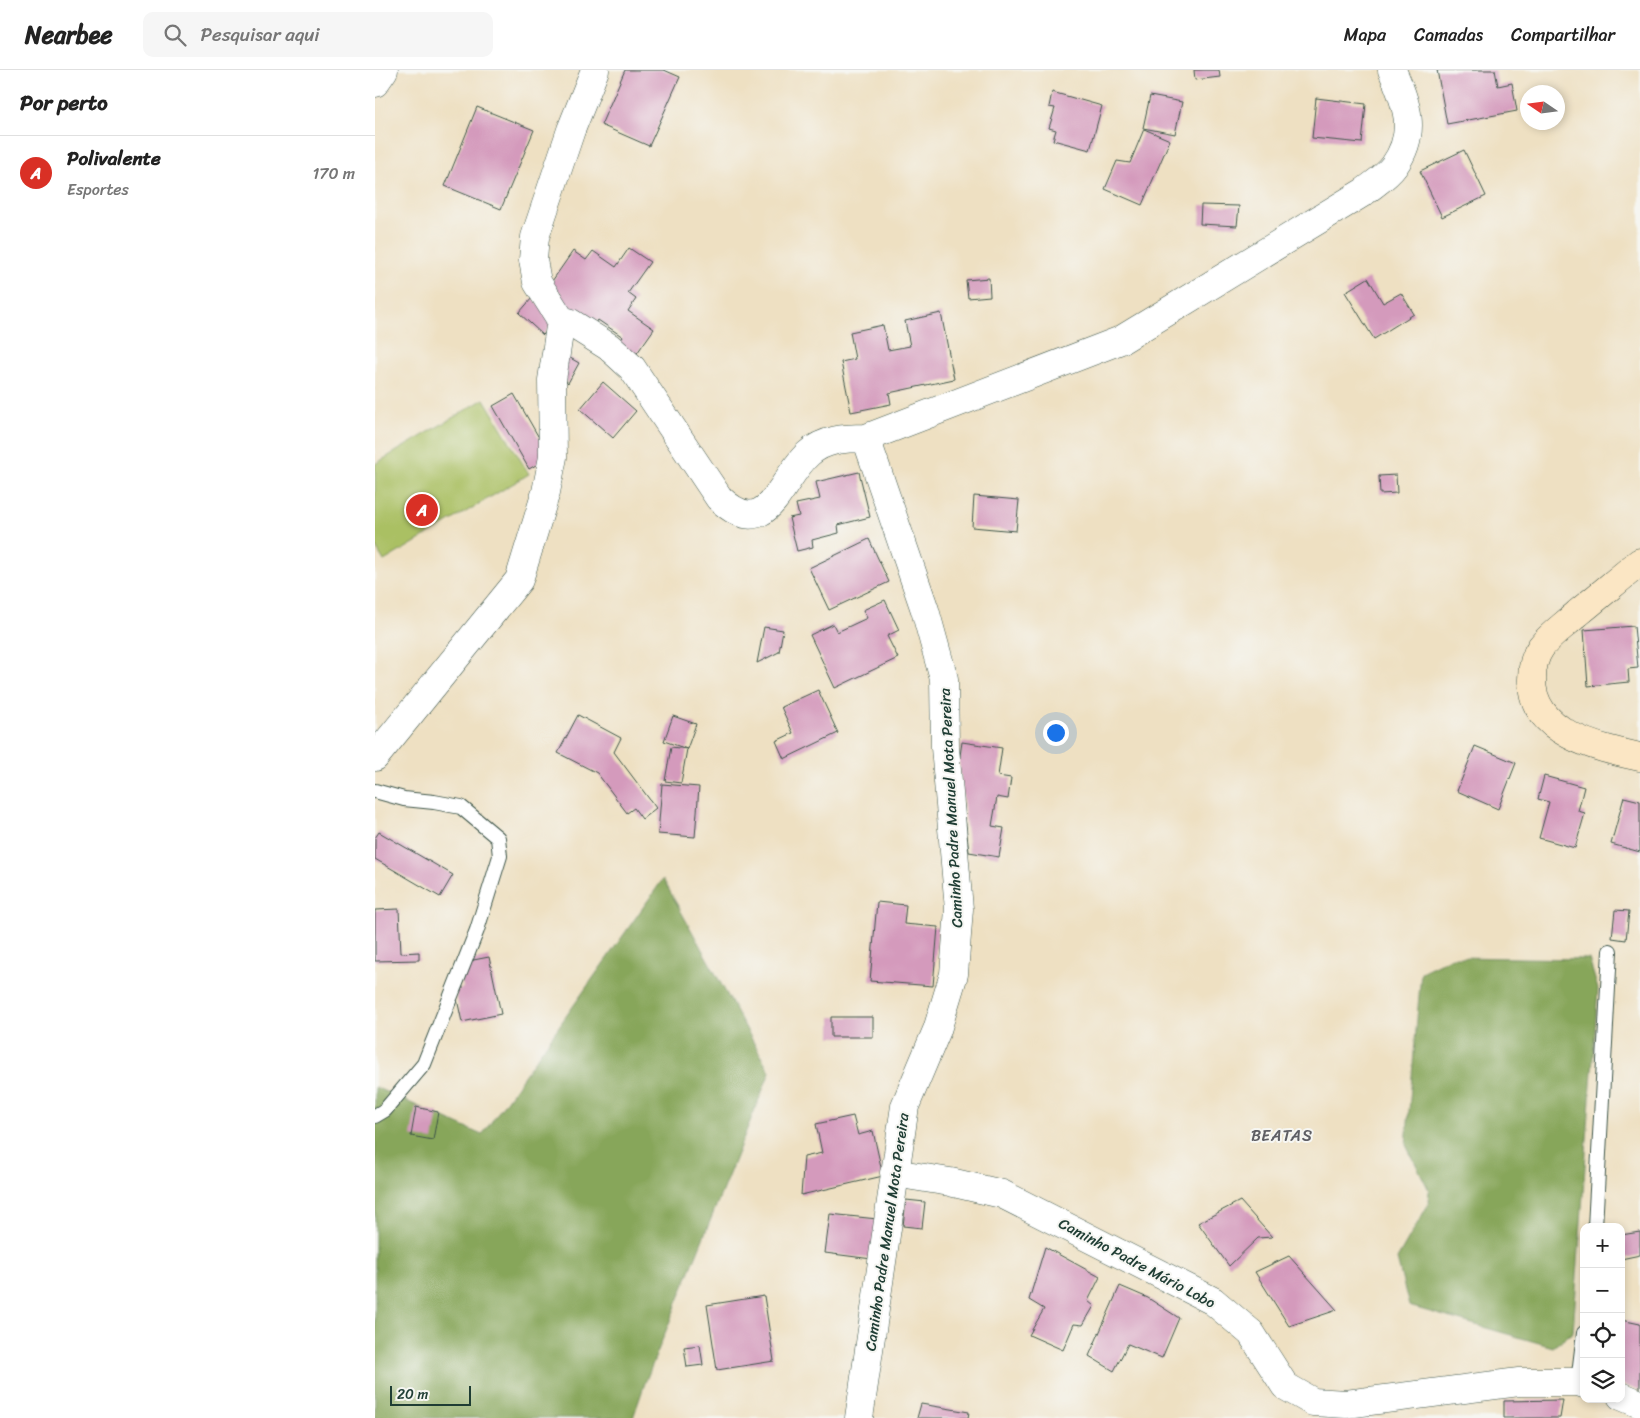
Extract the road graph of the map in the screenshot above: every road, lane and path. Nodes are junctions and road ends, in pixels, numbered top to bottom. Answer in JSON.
{"nodes":[{"id":1,"x":384,"y":70,"type":"edge"},
{"id":2,"x":595,"y":70,"type":"edge"},
{"id":3,"x":1392,"y":70,"type":"edge"},
{"id":4,"x":375,"y":83,"type":"edge"},
{"id":5,"x":561,"y":320,"type":"junction"},
{"id":6,"x":866,"y":438,"type":"junction"},
{"id":7,"x":1640,"y":562,"type":"edge"},
{"id":8,"x":375,"y":756,"type":"edge"},
{"id":9,"x":1640,"y":757,"type":"edge"},
{"id":10,"x":375,"y":791,"type":"edge"},
{"id":11,"x":1610,"y":951,"type":"dead end"},
{"id":12,"x":375,"y":1116,"type":"edge"},
{"id":13,"x":894,"y":1173,"type":"junction"},
{"id":14,"x":1595,"y":1223,"type":"edge"},
{"id":15,"x":1580,"y":1383,"type":"edge"},
{"id":16,"x":1625,"y":1398,"type":"edge"},
{"id":17,"x":1640,"y":1404,"type":"edge"},
{"id":18,"x":859,"y":1418,"type":"edge"}],
"edges":[{"from":1,"to":4,"type":"street"},
{"from":2,"to":5,"type":"street"},
{"from":3,"to":6,"type":"street"},
{"from":5,"to":6,"type":"street"},
{"from":5,"to":8,"type":"street"},
{"from":6,"to":13,"type":"street","name":"Caminho Padre Manuel Mota Pereira"},
{"from":7,"to":9,"type":"main road"},
{"from":10,"to":12,"type":"lane"},
{"from":11,"to":14,"type":"lane"},
{"from":13,"to":15,"type":"street","name":"Caminho Padre Mário Lobo"},
{"from":13,"to":18,"type":"street","name":"Caminho Padre Manuel Mota Pereira"},
{"from":16,"to":17,"type":"street"}]}
